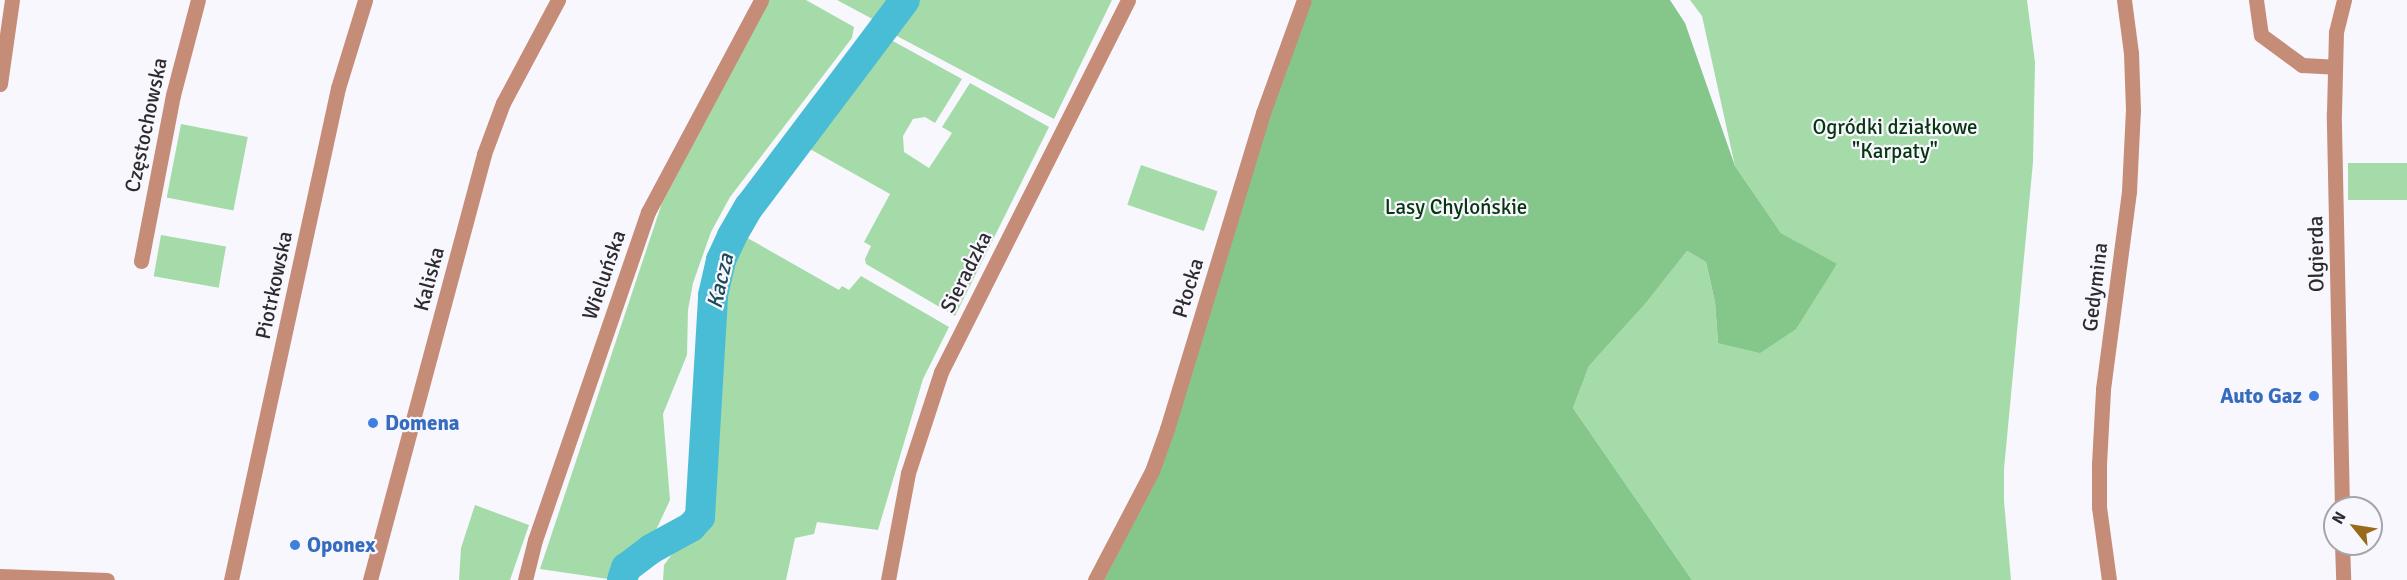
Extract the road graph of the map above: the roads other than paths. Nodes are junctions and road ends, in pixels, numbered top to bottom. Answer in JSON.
{"nodes":[{"id":1,"x":12,"y":0,"type":"edge"},
{"id":2,"x":198,"y":0,"type":"edge"},
{"id":3,"x":365,"y":0,"type":"edge"},
{"id":4,"x":558,"y":0,"type":"edge"},
{"id":5,"x":761,"y":0,"type":"edge"},
{"id":6,"x":1128,"y":0,"type":"edge"},
{"id":7,"x":1304,"y":0,"type":"edge"},
{"id":8,"x":2124,"y":0,"type":"edge"},
{"id":9,"x":2256,"y":0,"type":"edge"},
{"id":10,"x":2344,"y":0,"type":"edge"},
{"id":11,"x":2335,"y":67,"type":"junction"},
{"id":12,"x":0,"y":84,"type":"edge"},
{"id":13,"x":141,"y":261,"type":"dead end"},
{"id":14,"x":2342,"y":496,"type":"edge"},
{"id":15,"x":2342,"y":556,"type":"edge"},
{"id":16,"x":0,"y":576,"type":"edge"},
{"id":17,"x":107,"y":580,"type":"edge"},
{"id":18,"x":231,"y":580,"type":"edge"},
{"id":19,"x":370,"y":580,"type":"edge"},
{"id":20,"x":525,"y":580,"type":"edge"},
{"id":21,"x":888,"y":580,"type":"edge"},
{"id":22,"x":1095,"y":580,"type":"edge"},
{"id":23,"x":2109,"y":580,"type":"edge"},
{"id":24,"x":2343,"y":580,"type":"edge"}],
"edges":[{"from":1,"to":12,"type":"street"},
{"from":2,"to":13,"type":"street","name":"Częstochowska"},
{"from":3,"to":18,"type":"street","name":"Piotrkowska"},
{"from":4,"to":19,"type":"street","name":"Kaliska"},
{"from":5,"to":20,"type":"street","name":"Wieluńska"},
{"from":6,"to":21,"type":"street","name":"Sieradzka"},
{"from":7,"to":22,"type":"street","name":"Płocka"},
{"from":8,"to":23,"type":"street","name":"Gedymina"},
{"from":9,"to":11,"type":"street"},
{"from":10,"to":11,"type":"street","name":"Olgierda"},
{"from":11,"to":14,"type":"street","name":"Olgierda"},
{"from":15,"to":24,"type":"street"},
{"from":16,"to":17,"type":"street"}]}
